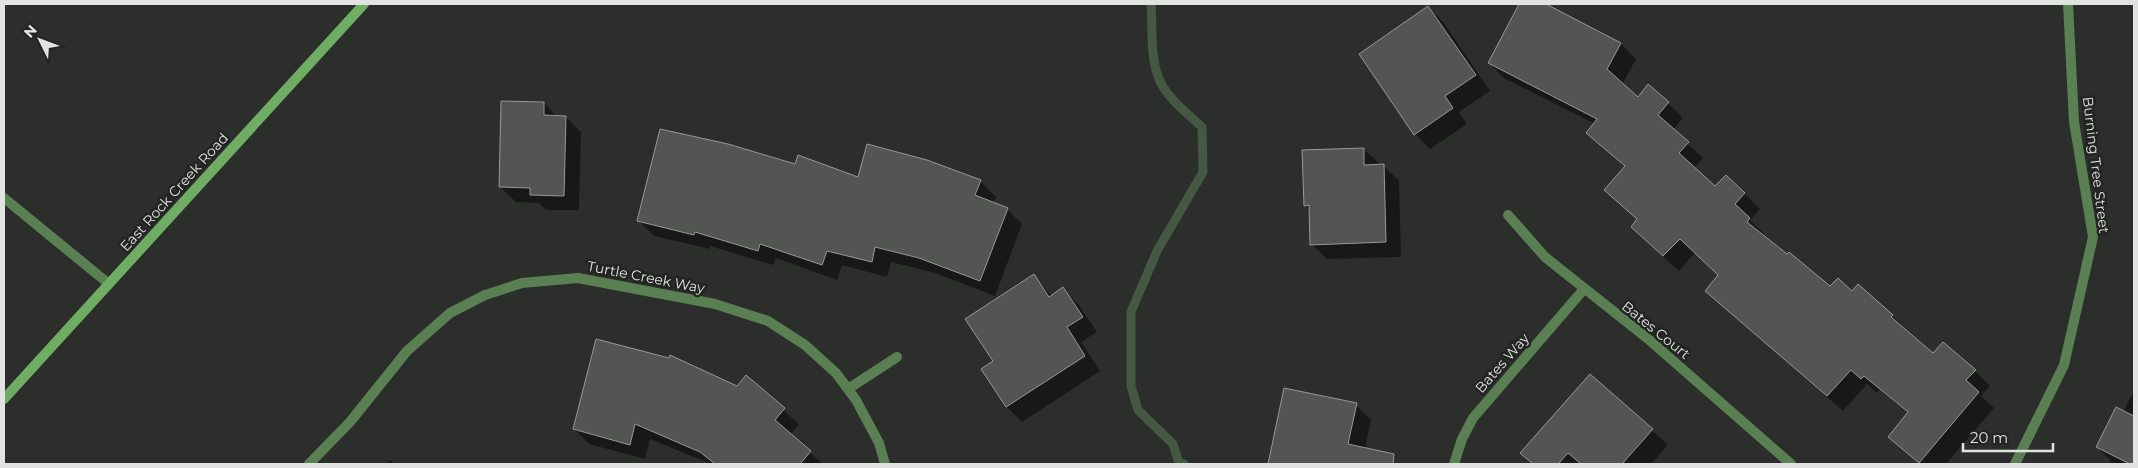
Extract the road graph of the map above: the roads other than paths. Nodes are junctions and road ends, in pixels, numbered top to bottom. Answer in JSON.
{"nodes":[{"id":1,"x":364,"y":4,"type":"edge"},
{"id":2,"x":2068,"y":4,"type":"edge"},
{"id":3,"x":4,"y":198,"type":"edge"},
{"id":4,"x":1508,"y":215,"type":"dead end"},
{"id":5,"x":109,"y":284,"type":"junction"},
{"id":6,"x":1584,"y":289,"type":"junction"},
{"id":7,"x":897,"y":357,"type":"dead end"},
{"id":8,"x":848,"y":389,"type":"junction"},
{"id":9,"x":4,"y":399,"type":"edge"},
{"id":10,"x":310,"y":464,"type":"edge"},
{"id":11,"x":885,"y":464,"type":"edge"},
{"id":12,"x":1454,"y":464,"type":"edge"},
{"id":13,"x":1791,"y":464,"type":"edge"},
{"id":14,"x":2015,"y":464,"type":"edge"}],
"edges":[{"from":1,"to":5,"type":"street","name":"East Rock Creek Road"},
{"from":2,"to":14,"type":"street","name":"Burning Tree Street"},
{"from":3,"to":5,"type":"street"},
{"from":4,"to":6,"type":"street","name":"Bates Court"},
{"from":5,"to":9,"type":"street","name":"East Rock Creek Road"},
{"from":6,"to":12,"type":"street","name":"Bates Way"},
{"from":6,"to":13,"type":"street","name":"Bates Court"},
{"from":7,"to":8,"type":"street"},
{"from":8,"to":10,"type":"street","name":"Turtle Creek Way"},
{"from":8,"to":11,"type":"street","name":"Turtle Creek Way"}]}
